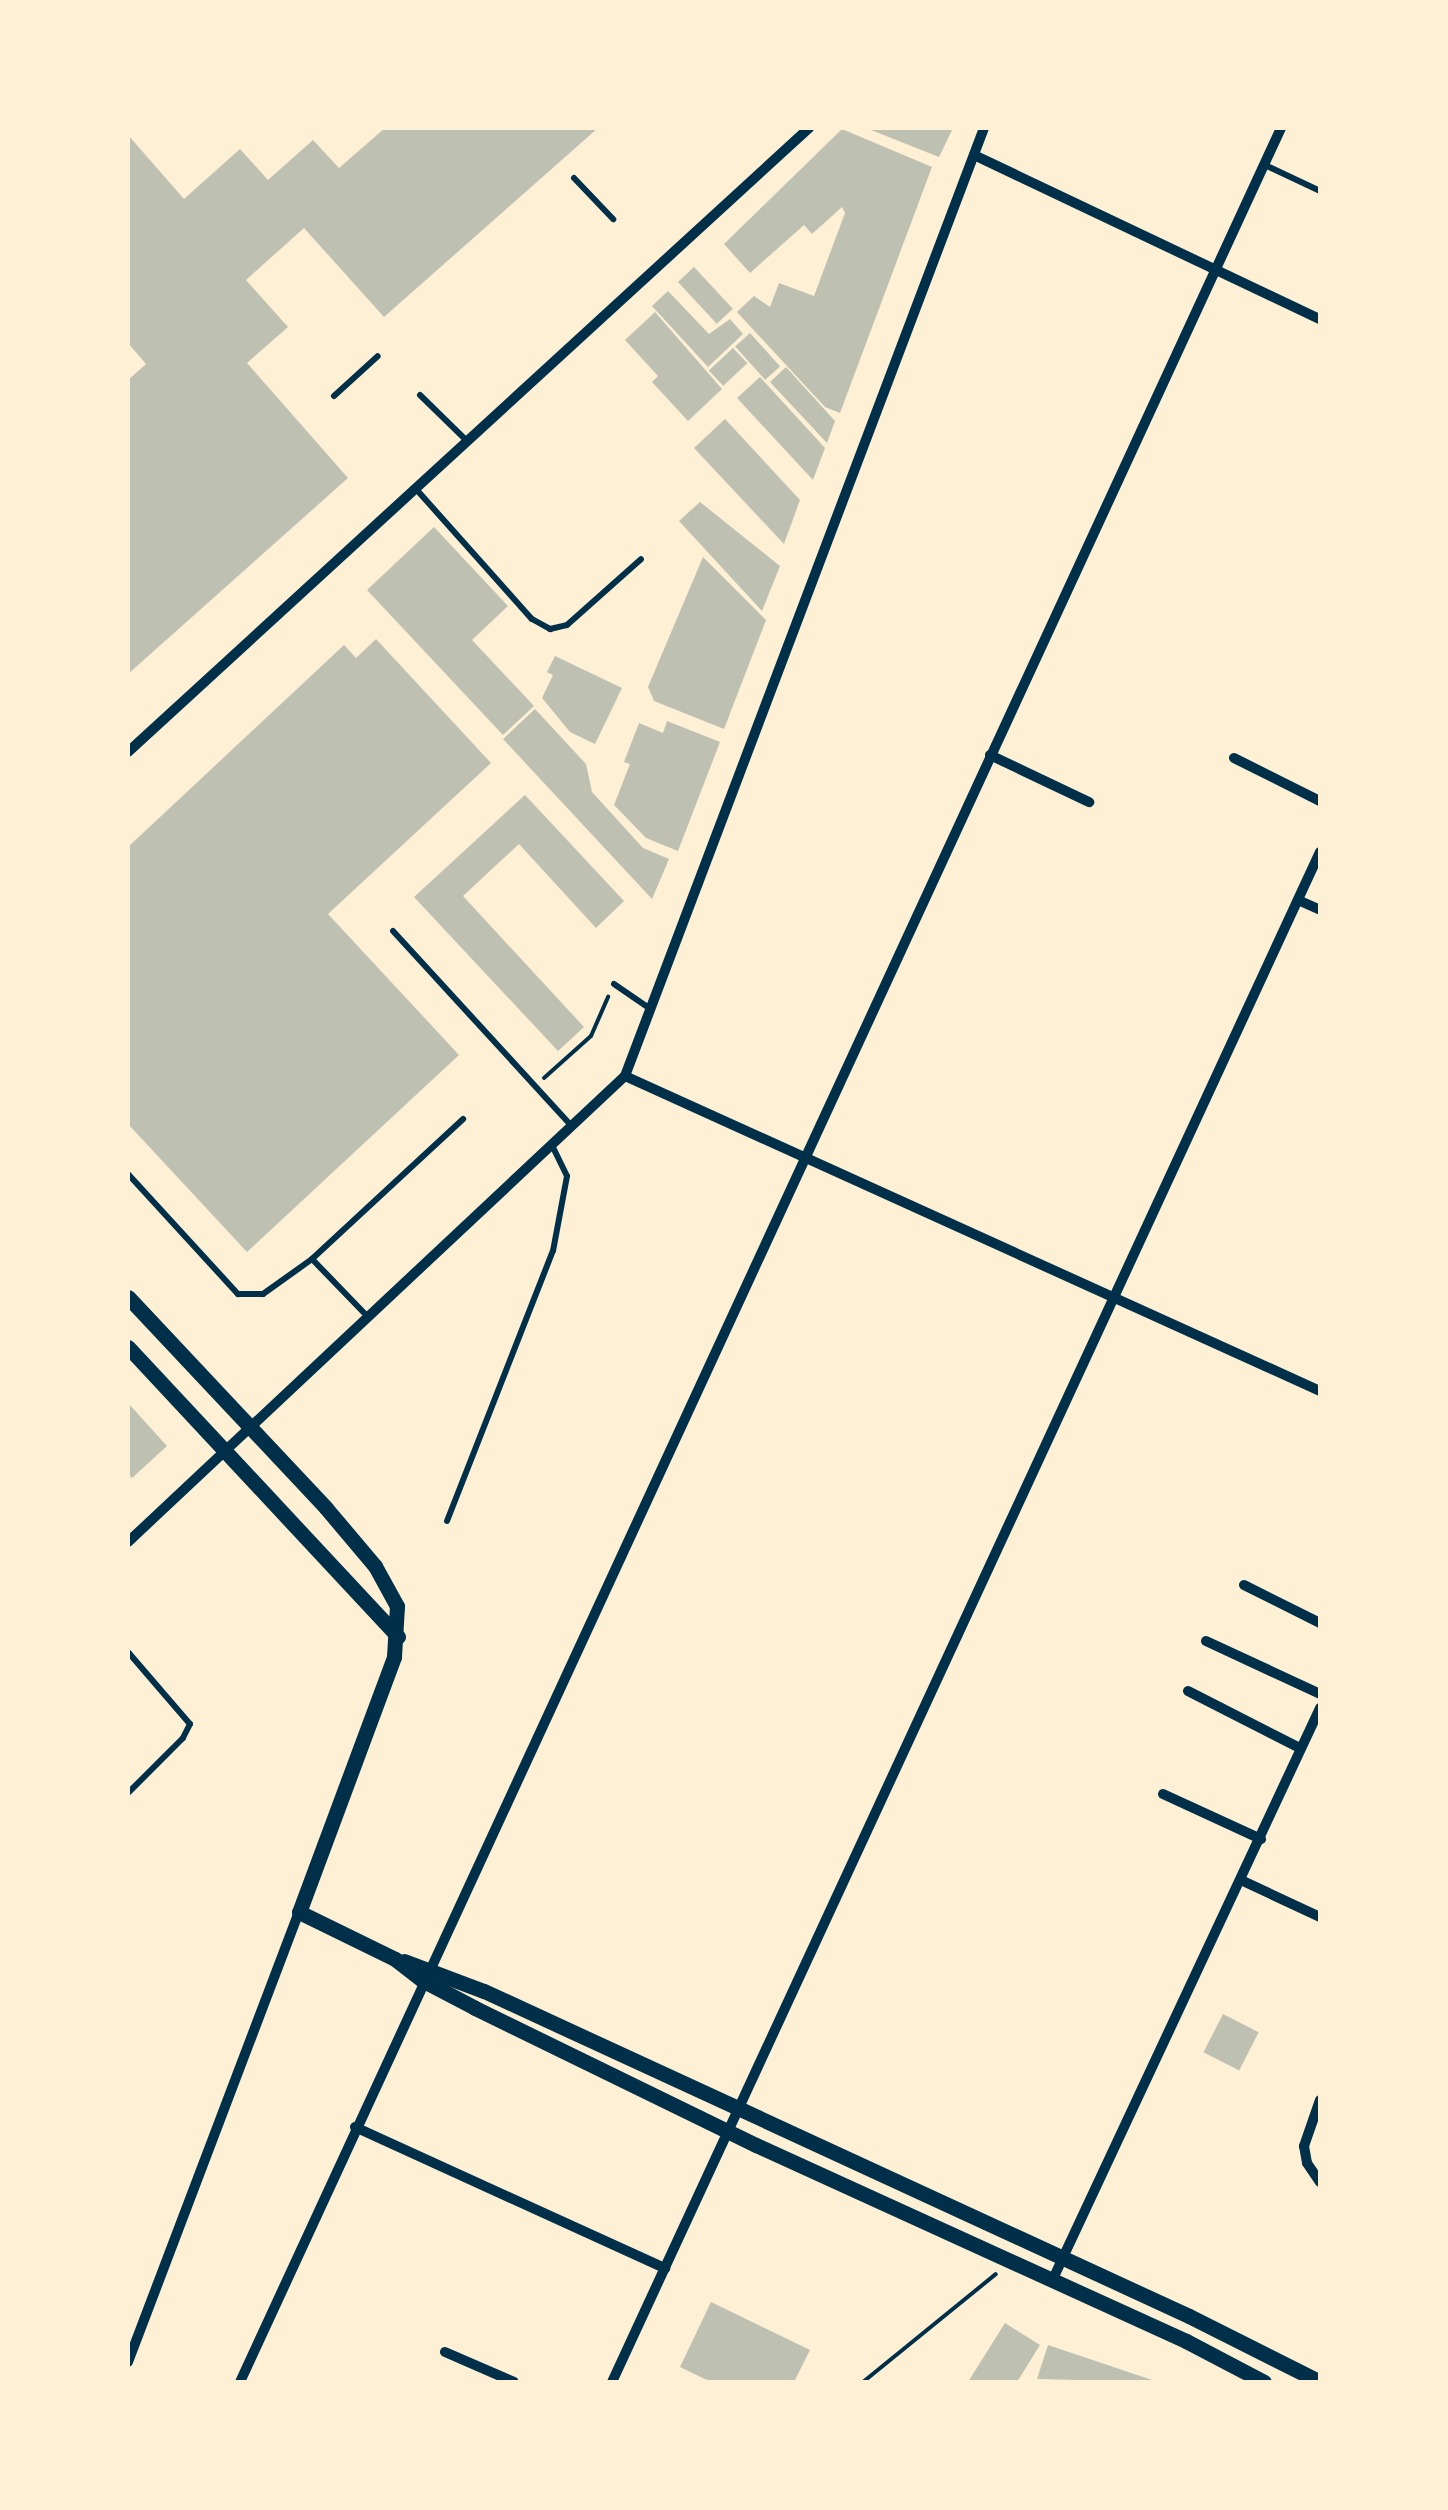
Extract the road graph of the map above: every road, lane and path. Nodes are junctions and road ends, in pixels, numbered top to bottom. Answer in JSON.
{"nodes":[{"id":1,"x":810,"y":128,"type":"edge"},
{"id":2,"x":984,"y":128,"type":"edge"},
{"id":3,"x":1281,"y":128,"type":"edge"},
{"id":4,"x":974,"y":155,"type":"junction"},
{"id":5,"x":1264,"y":164,"type":"junction"},
{"id":6,"x":574,"y":178,"type":"dead end"},
{"id":7,"x":1320,"y":191,"type":"edge"},
{"id":8,"x":613,"y":219,"type":"dead end"},
{"id":9,"x":1216,"y":268,"type":"junction"},
{"id":10,"x":1320,"y":319,"type":"edge"},
{"id":11,"x":378,"y":356,"type":"dead end"},
{"id":12,"x":420,"y":394,"type":"dead end"},
{"id":13,"x":334,"y":396,"type":"dead end"},
{"id":14,"x":467,"y":441,"type":"junction"},
{"id":15,"x":416,"y":488,"type":"junction"},
{"id":16,"x":641,"y":559,"type":"dead end"},
{"id":17,"x":128,"y":752,"type":"edge"},
{"id":18,"x":990,"y":755,"type":"junction"},
{"id":19,"x":1234,"y":758,"type":"dead end"},
{"id":20,"x":1320,"y":801,"type":"edge"},
{"id":21,"x":1089,"y":802,"type":"dead end"},
{"id":22,"x":1320,"y":852,"type":"edge"},
{"id":23,"x":1298,"y":900,"type":"junction"},
{"id":24,"x":1320,"y":910,"type":"edge"},
{"id":25,"x":392,"y":931,"type":"dead end"},
{"id":26,"x":614,"y":984,"type":"joint"},
{"id":27,"x":649,"y":1008,"type":"junction"},
{"id":28,"x":625,"y":1076,"type":"junction"},
{"id":29,"x":536,"y":1084,"type":"junction"},
{"id":30,"x":463,"y":1119,"type":"dead end"},
{"id":31,"x":572,"y":1126,"type":"junction"},
{"id":32,"x":552,"y":1145,"type":"junction"},
{"id":33,"x":804,"y":1156,"type":"junction"},
{"id":34,"x":128,"y":1174,"type":"edge"},
{"id":35,"x":312,"y":1259,"type":"junction"},
{"id":36,"x":1114,"y":1294,"type":"junction"},
{"id":37,"x":128,"y":1297,"type":"edge"},
{"id":38,"x":368,"y":1318,"type":"junction"},
{"id":39,"x":128,"y":1347,"type":"edge"},
{"id":40,"x":1319,"y":1387,"type":"edge"},
{"id":41,"x":251,"y":1427,"type":"junction"},
{"id":42,"x":225,"y":1453,"type":"junction"},
{"id":43,"x":447,"y":1521,"type":"dead end"},
{"id":44,"x":128,"y":1542,"type":"edge"},
{"id":45,"x":1244,"y":1585,"type":"dead end"},
{"id":46,"x":1320,"y":1624,"type":"edge"},
{"id":47,"x":398,"y":1637,"type":"junction"},
{"id":48,"x":1206,"y":1642,"type":"dead end"},
{"id":49,"x":128,"y":1652,"type":"edge"},
{"id":50,"x":1188,"y":1691,"type":"dead end"},
{"id":51,"x":1320,"y":1694,"type":"edge"},
{"id":52,"x":1320,"y":1708,"type":"edge"},
{"id":53,"x":1300,"y":1748,"type":"junction"},
{"id":54,"x":128,"y":1792,"type":"edge"},
{"id":55,"x":1163,"y":1794,"type":"dead end"},
{"id":56,"x":1261,"y":1839,"type":"junction"},
{"id":57,"x":1242,"y":1881,"type":"junction"},
{"id":58,"x":298,"y":1912,"type":"junction"},
{"id":59,"x":1320,"y":1917,"type":"edge"},
{"id":60,"x":425,"y":1974,"type":"junction"},
{"id":61,"x":1320,"y":2100,"type":"edge"},
{"id":62,"x":737,"y":2108,"type":"junction"},
{"id":63,"x":355,"y":2127,"type":"junction"},
{"id":64,"x":726,"y":2131,"type":"junction"},
{"id":65,"x":1320,"y":2182,"type":"edge"},
{"id":66,"x":1064,"y":2258,"type":"junction"},
{"id":67,"x":1012,"y":2262,"type":"junction"},
{"id":68,"x":665,"y":2268,"type":"junction"},
{"id":69,"x":1052,"y":2282,"type":"junction"},
{"id":70,"x":446,"y":2352,"type":"dead end"},
{"id":71,"x":129,"y":2355,"type":"edge"},
{"id":72,"x":240,"y":2382,"type":"edge"},
{"id":73,"x":514,"y":2382,"type":"edge"},
{"id":74,"x":612,"y":2382,"type":"edge"},
{"id":75,"x":864,"y":2382,"type":"edge"},
{"id":76,"x":1264,"y":2382,"type":"edge"},
{"id":77,"x":1320,"y":2382,"type":"edge"}],
"edges":[{"from":1,"to":14,"type":"street"},
{"from":2,"to":4,"type":"street"},
{"from":3,"to":5,"type":"street"},
{"from":4,"to":9,"type":"street"},
{"from":4,"to":27,"type":"street"},
{"from":5,"to":7,"type":"lane"},
{"from":5,"to":9,"type":"street"},
{"from":6,"to":8,"type":"lane"},
{"from":9,"to":10,"type":"street"},
{"from":9,"to":18,"type":"street"},
{"from":11,"to":13,"type":"lane"},
{"from":12,"to":14,"type":"lane"},
{"from":14,"to":15,"type":"street"},
{"from":15,"to":16,"type":"lane"},
{"from":15,"to":17,"type":"street"},
{"from":18,"to":21,"type":"street"},
{"from":18,"to":33,"type":"street"},
{"from":19,"to":20,"type":"street"},
{"from":22,"to":23,"type":"street"},
{"from":23,"to":24,"type":"street"},
{"from":23,"to":36,"type":"street"},
{"from":25,"to":29,"type":"lane"},
{"from":26,"to":27,"type":"lane"},
{"from":26,"to":29,"type":"path"},
{"from":27,"to":28,"type":"street"},
{"from":28,"to":31,"type":"street"},
{"from":28,"to":33,"type":"street"},
{"from":29,"to":31,"type":"lane"},
{"from":30,"to":35,"type":"lane"},
{"from":31,"to":32,"type":"street"},
{"from":32,"to":38,"type":"street"},
{"from":32,"to":43,"type":"lane"},
{"from":33,"to":36,"type":"street"},
{"from":33,"to":60,"type":"street"},
{"from":34,"to":35,"type":"lane"},
{"from":35,"to":38,"type":"lane"},
{"from":36,"to":40,"type":"street"},
{"from":36,"to":62,"type":"street"},
{"from":37,"to":41,"type":"street"},
{"from":38,"to":41,"type":"street"},
{"from":39,"to":42,"type":"street"},
{"from":41,"to":42,"type":"street"},
{"from":41,"to":47,"type":"street"},
{"from":42,"to":44,"type":"street"},
{"from":42,"to":47,"type":"street"},
{"from":45,"to":46,"type":"street"},
{"from":47,"to":58,"type":"street"},
{"from":48,"to":51,"type":"street"},
{"from":49,"to":54,"type":"lane"},
{"from":50,"to":53,"type":"street"},
{"from":52,"to":53,"type":"street"},
{"from":53,"to":56,"type":"street"},
{"from":55,"to":56,"type":"street"},
{"from":56,"to":57,"type":"street"},
{"from":57,"to":59,"type":"street"},
{"from":57,"to":66,"type":"street"},
{"from":58,"to":60,"type":"street"},
{"from":58,"to":71,"type":"street"},
{"from":60,"to":62,"type":"street"},
{"from":60,"to":63,"type":"street"},
{"from":60,"to":64,"type":"street"},
{"from":61,"to":65,"type":"street"},
{"from":62,"to":64,"type":"street"},
{"from":62,"to":66,"type":"street"},
{"from":63,"to":68,"type":"street"},
{"from":63,"to":72,"type":"street"},
{"from":64,"to":67,"type":"street"},
{"from":64,"to":68,"type":"street"},
{"from":66,"to":69,"type":"street"},
{"from":66,"to":77,"type":"street"},
{"from":67,"to":69,"type":"street"},
{"from":67,"to":75,"type":"path"},
{"from":68,"to":74,"type":"street"},
{"from":69,"to":76,"type":"street"},
{"from":70,"to":73,"type":"street"}]}
